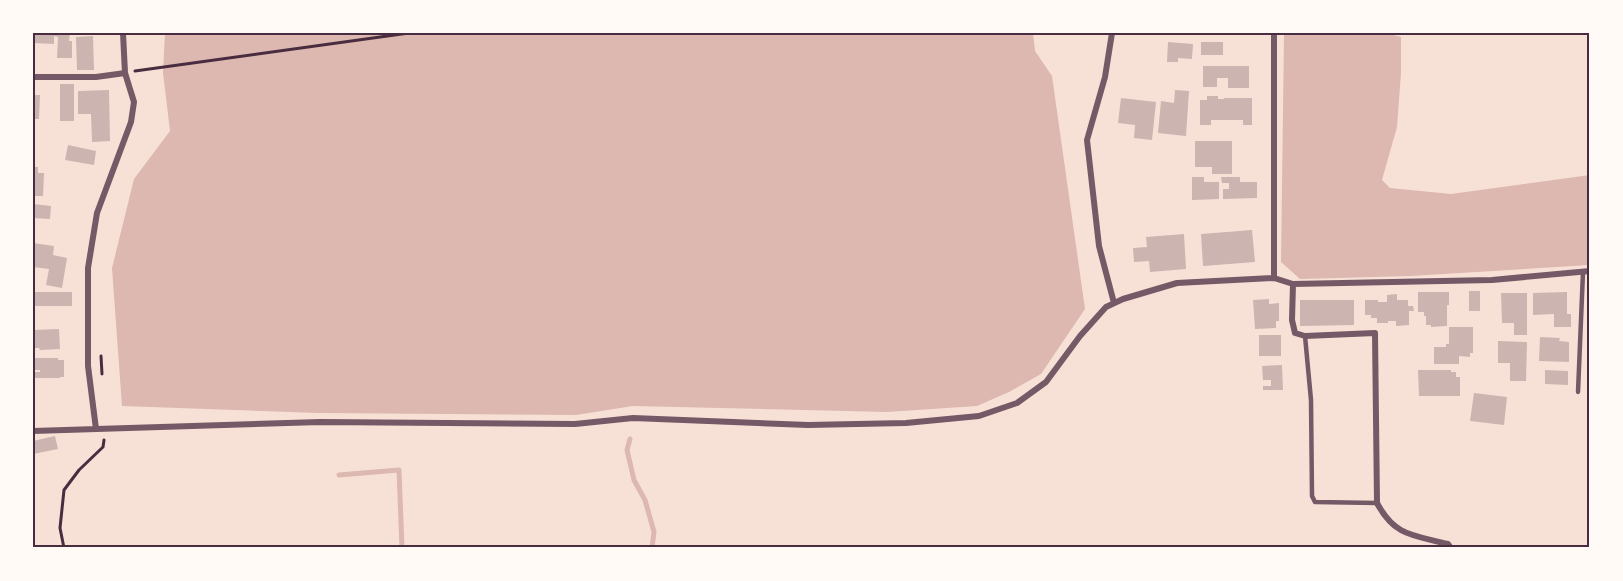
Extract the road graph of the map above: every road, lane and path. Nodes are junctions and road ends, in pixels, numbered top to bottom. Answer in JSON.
{"nodes":[{"id":1,"x":123,"y":33,"type":"edge"},
{"id":2,"x":409,"y":33,"type":"edge"},
{"id":3,"x":1112,"y":33,"type":"edge"},
{"id":4,"x":1274,"y":33,"type":"edge"},
{"id":5,"x":133,"y":63,"type":"dead end"},
{"id":6,"x":134,"y":71,"type":"junction"},
{"id":7,"x":125,"y":73,"type":"junction"},
{"id":8,"x":33,"y":77,"type":"edge"},
{"id":9,"x":137,"y":80,"type":"dead end"},
{"id":10,"x":1586,"y":272,"type":"edge"},
{"id":11,"x":1274,"y":278,"type":"junction"},
{"id":12,"x":1293,"y":284,"type":"junction"},
{"id":13,"x":1114,"y":303,"type":"junction"},
{"id":14,"x":1305,"y":336,"type":"junction"},
{"id":15,"x":100,"y":347,"type":"dead end"},
{"id":16,"x":103,"y":382,"type":"dead end"},
{"id":17,"x":1578,"y":392,"type":"dead end"},
{"id":18,"x":96,"y":429,"type":"junction"},
{"id":19,"x":106,"y":429,"type":"junction"},
{"id":20,"x":33,"y":431,"type":"edge"},
{"id":21,"x":1377,"y":503,"type":"junction"},
{"id":22,"x":64,"y":548,"type":"edge"},
{"id":23,"x":1451,"y":548,"type":"edge"}],
"edges":[{"from":1,"to":7,"type":"street"},
{"from":2,"to":6,"type":"path"},
{"from":3,"to":13,"type":"street"},
{"from":4,"to":11,"type":"street"},
{"from":5,"to":6,"type":"path"},
{"from":6,"to":9,"type":"path"},
{"from":7,"to":8,"type":"street"},
{"from":7,"to":18,"type":"street"},
{"from":10,"to":12,"type":"street"},
{"from":10,"to":17,"type":"lane"},
{"from":11,"to":12,"type":"street"},
{"from":11,"to":13,"type":"street"},
{"from":12,"to":14,"type":"street"},
{"from":13,"to":19,"type":"street"},
{"from":14,"to":21,"type":"lane"},
{"from":14,"to":21,"type":"street"},
{"from":15,"to":16,"type":"path"},
{"from":18,"to":19,"type":"street"},
{"from":18,"to":20,"type":"street"},
{"from":19,"to":22,"type":"path"},
{"from":21,"to":23,"type":"street"}]}
